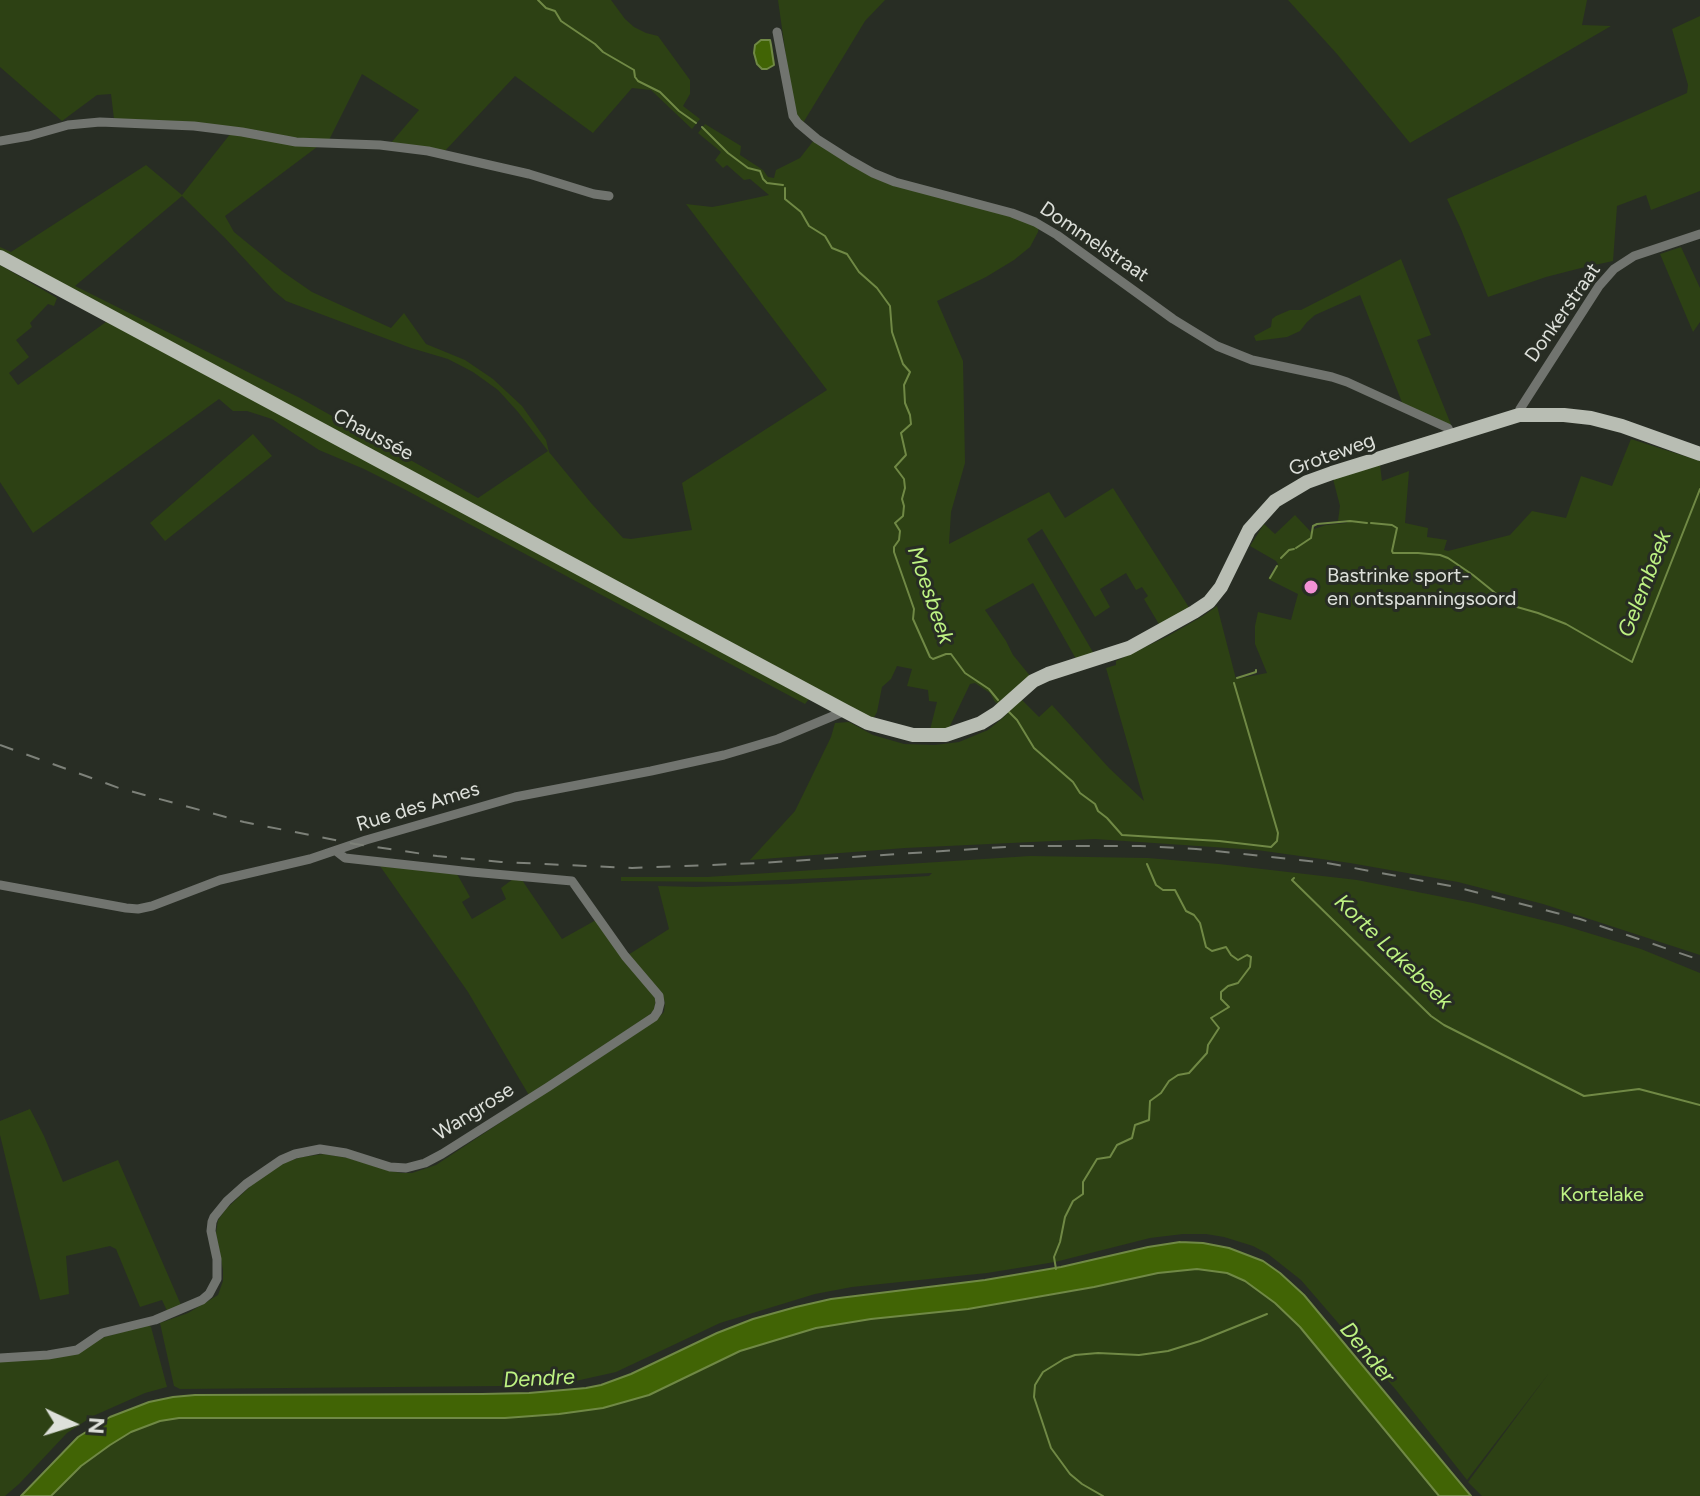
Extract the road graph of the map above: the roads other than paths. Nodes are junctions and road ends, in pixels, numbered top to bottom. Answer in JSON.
{"nodes":[{"id":1,"x":777,"y":32,"type":"dead end"},
{"id":2,"x":0,"y":141,"type":"edge"},
{"id":3,"x":609,"y":196,"type":"dead end"},
{"id":4,"x":1700,"y":234,"type":"edge"},
{"id":5,"x":0,"y":257,"type":"edge"},
{"id":6,"x":1519,"y":415,"type":"junction"},
{"id":7,"x":1451,"y":435,"type":"junction"},
{"id":8,"x":1700,"y":454,"type":"edge"},
{"id":9,"x":845,"y":711,"type":"junction"},
{"id":10,"x":336,"y":851,"type":"junction"},
{"id":11,"x":0,"y":885,"type":"edge"},
{"id":12,"x":0,"y":1358,"type":"edge"}],
"edges":[{"from":1,"to":7,"type":"street","name":"Dommelstraat"},
{"from":2,"to":3,"type":"street"},
{"from":4,"to":6,"type":"street","name":"Donkerstraat"},
{"from":5,"to":9,"type":"main road","name":"Chaussée"},
{"from":6,"to":7,"type":"main road","name":"Groteweg"},
{"from":6,"to":8,"type":"main road","name":"Groteweg"},
{"from":7,"to":9,"type":"main road","name":"Groteweg"},
{"from":9,"to":10,"type":"street","name":"Rue des Ames"},
{"from":10,"to":11,"type":"street","name":"Rue des Ames"},
{"from":10,"to":12,"type":"street","name":"Wangrose"}]}
